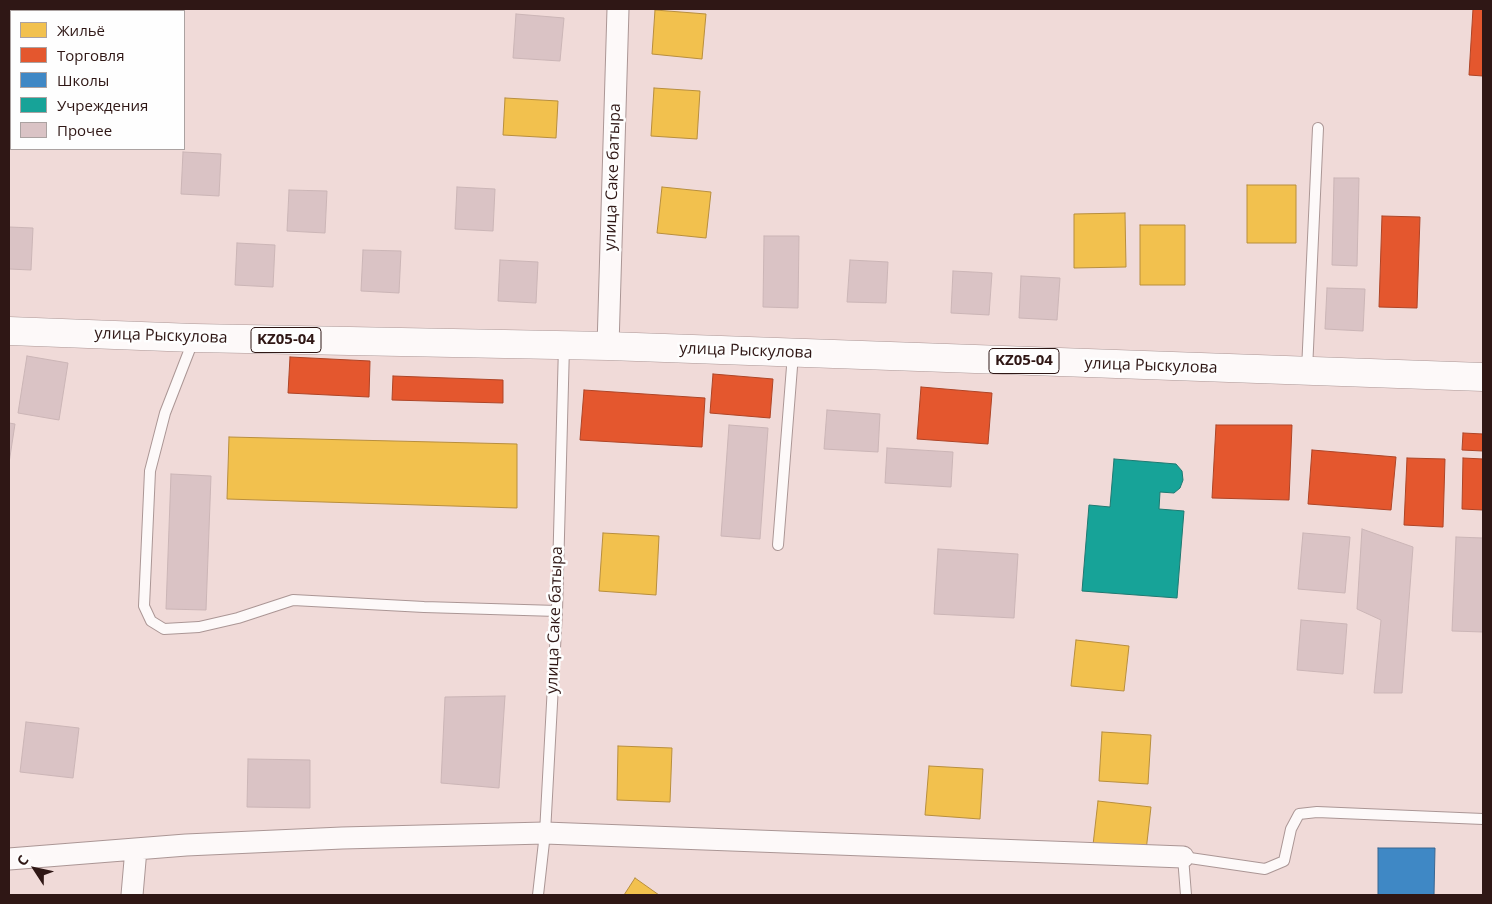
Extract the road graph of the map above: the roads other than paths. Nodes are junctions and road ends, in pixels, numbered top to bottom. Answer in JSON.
{"nodes":[{"id":1,"x":618,"y":9,"type":"edge"},
{"id":2,"x":1318,"y":128,"type":"dead end"},
{"id":3,"x":9,"y":331,"type":"edge"},
{"id":4,"x":194,"y":338,"type":"junction"},
{"id":5,"x":564,"y":345,"type":"junction"},
{"id":6,"x":608,"y":346,"type":"junction"},
{"id":7,"x":793,"y":353,"type":"junction"},
{"id":8,"x":1307,"y":371,"type":"junction"},
{"id":9,"x":1483,"y":377,"type":"edge"},
{"id":10,"x":778,"y":545,"type":"dead end"},
{"id":11,"x":557,"y":611,"type":"junction"},
{"id":12,"x":1483,"y":819,"type":"edge"},
{"id":13,"x":545,"y":833,"type":"junction"},
{"id":14,"x":136,"y":849,"type":"junction"},
{"id":15,"x":1183,"y":856,"type":"junction"},
{"id":16,"x":9,"y":859,"type":"edge"},
{"id":17,"x":132,"y":895,"type":"edge"},
{"id":18,"x":538,"y":895,"type":"edge"},
{"id":19,"x":1186,"y":895,"type":"edge"}],
"edges":[{"from":1,"to":6,"type":"street","name":"улица Саке батыра"},
{"from":2,"to":8,"type":"lane"},
{"from":3,"to":4,"type":"main road","name":"улица Рыскулова","number":"KZ05-04"},
{"from":4,"to":5,"type":"main road","name":"улица Рыскулова","number":"KZ05-04"},
{"from":4,"to":11,"type":"lane"},
{"from":5,"to":6,"type":"main road","name":"улица Рыскулова","number":"KZ05-04"},
{"from":5,"to":11,"type":"lane","name":"улица Саке батыра"},
{"from":6,"to":7,"type":"main road","name":"улица Рыскулова","number":"KZ05-04"},
{"from":7,"to":8,"type":"main road","name":"улица Рыскулова","number":"KZ05-04"},
{"from":7,"to":10,"type":"lane"},
{"from":8,"to":9,"type":"main road","name":"улица Рыскулова","number":"KZ05-04"},
{"from":11,"to":13,"type":"lane","name":"улица Саке батыра"},
{"from":12,"to":15,"type":"lane"},
{"from":13,"to":14,"type":"street"},
{"from":13,"to":15,"type":"street"},
{"from":13,"to":18,"type":"lane","name":"улица Саке батыра"},
{"from":14,"to":16,"type":"street"},
{"from":14,"to":17,"type":"street"},
{"from":15,"to":19,"type":"lane"}]}
